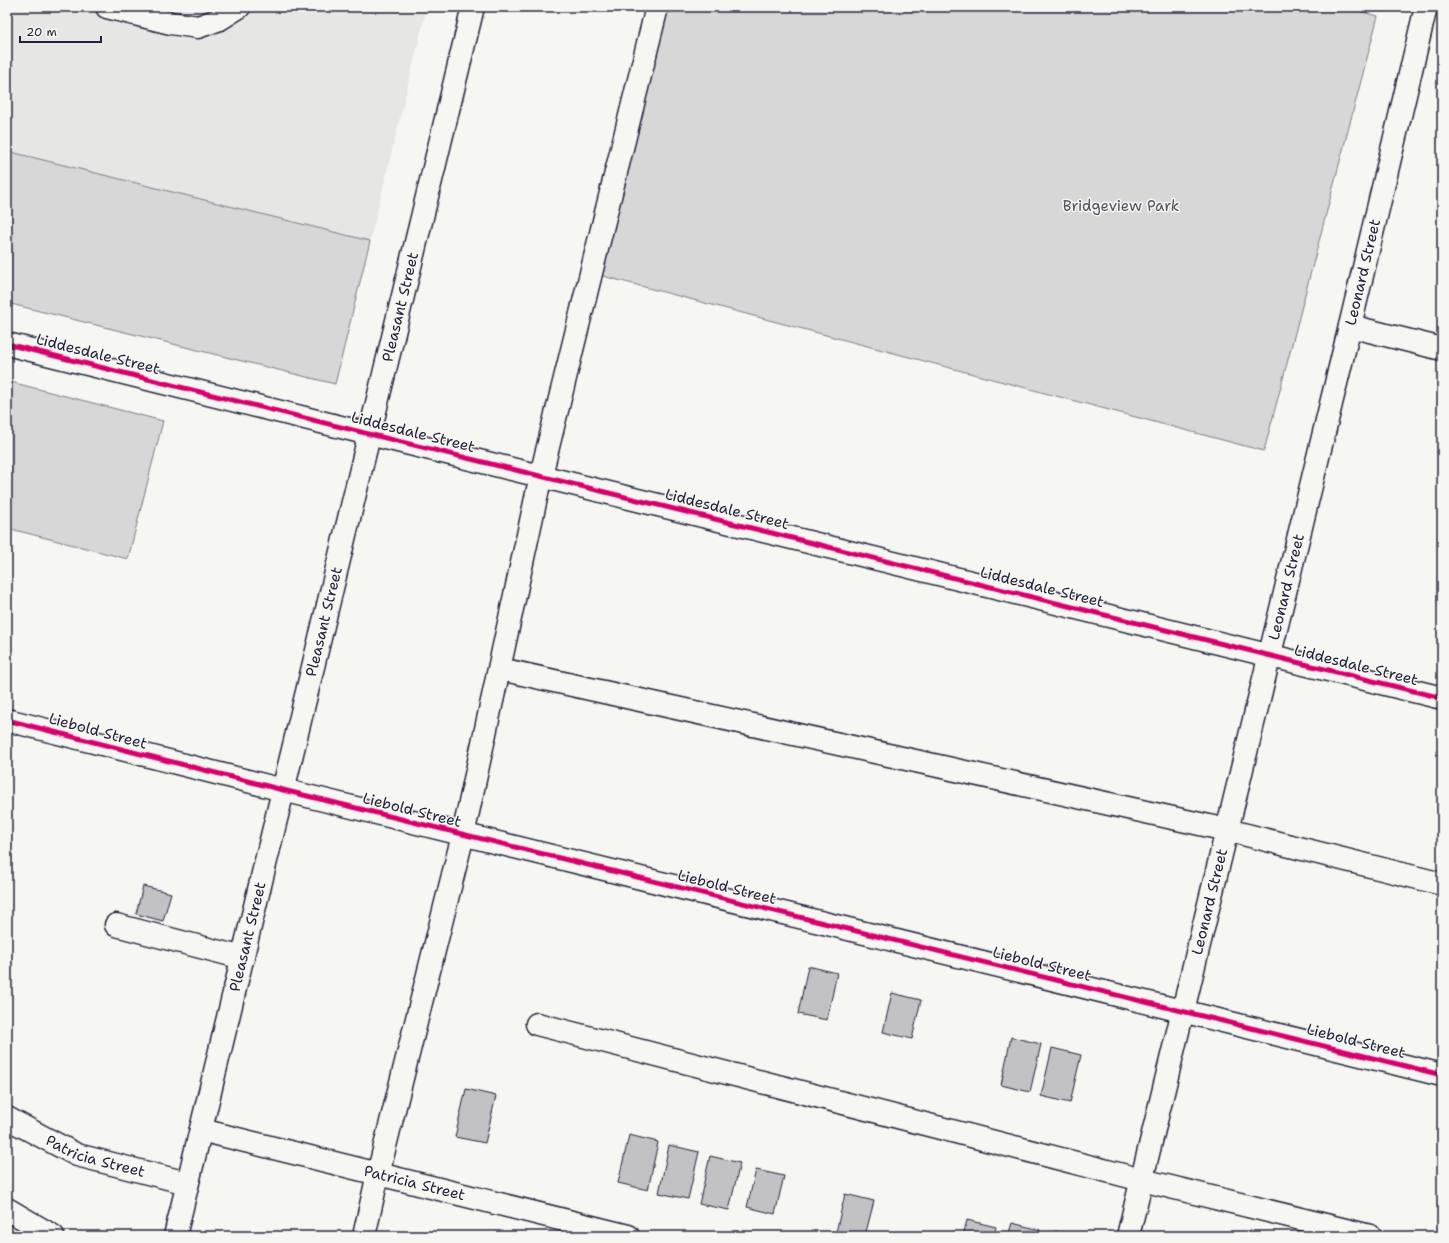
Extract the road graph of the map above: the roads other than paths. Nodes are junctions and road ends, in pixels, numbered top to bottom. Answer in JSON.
{"nodes":[{"id":1,"x":107,"y":7,"type":"edge"},
{"id":2,"x":239,"y":7,"type":"edge"},
{"id":3,"x":474,"y":7,"type":"edge"},
{"id":4,"x":657,"y":7,"type":"edge"},
{"id":5,"x":1426,"y":7,"type":"edge"},
{"id":6,"x":1350,"y":326,"type":"junction"},
{"id":7,"x":7,"y":344,"type":"edge"},
{"id":8,"x":1442,"y":349,"type":"edge"},
{"id":9,"x":370,"y":434,"type":"junction"},
{"id":10,"x":541,"y":475,"type":"junction"},
{"id":11,"x":1269,"y":656,"type":"junction"},
{"id":12,"x":500,"y":669,"type":"junction"},
{"id":13,"x":1442,"y":698,"type":"edge"},
{"id":14,"x":7,"y":720,"type":"edge"},
{"id":15,"x":283,"y":790,"type":"junction"},
{"id":16,"x":1227,"y":830,"type":"junction"},
{"id":17,"x":464,"y":835,"type":"junction"},
{"id":18,"x":1442,"y":884,"type":"edge"},
{"id":19,"x":116,"y":925,"type":"dead end"},
{"id":20,"x":243,"y":958,"type":"junction"},
{"id":21,"x":1183,"y":1011,"type":"junction"},
{"id":22,"x":537,"y":1024,"type":"dead end"},
{"id":23,"x":1442,"y":1075,"type":"edge"},
{"id":24,"x":7,"y":1118,"type":"edge"},
{"id":25,"x":201,"y":1130,"type":"junction"},
{"id":26,"x":378,"y":1174,"type":"junction"},
{"id":27,"x":1142,"y":1180,"type":"junction"},
{"id":28,"x":187,"y":1183,"type":"junction"},
{"id":29,"x":7,"y":1209,"type":"edge"},
{"id":30,"x":53,"y":1236,"type":"edge"},
{"id":31,"x":175,"y":1236,"type":"edge"},
{"id":32,"x":364,"y":1236,"type":"edge"},
{"id":33,"x":628,"y":1236,"type":"edge"},
{"id":34,"x":1128,"y":1236,"type":"edge"},
{"id":35,"x":1370,"y":1236,"type":"edge"}],
"edges":[{"from":1,"to":2,"type":"main road"},
{"from":3,"to":9,"type":"main road","name":"Pleasant Street"},
{"from":4,"to":10,"type":"main road"},
{"from":5,"to":6,"type":"main road","name":"Leonard Street"},
{"from":6,"to":8,"type":"main road"},
{"from":6,"to":11,"type":"main road","name":"Leonard Street"},
{"from":7,"to":9,"type":"main road","name":"Liddesdale Street"},
{"from":9,"to":10,"type":"main road","name":"Liddesdale Street"},
{"from":9,"to":15,"type":"main road","name":"Pleasant Street"},
{"from":10,"to":11,"type":"main road","name":"Liddesdale Street"},
{"from":10,"to":12,"type":"main road"},
{"from":11,"to":13,"type":"main road","name":"Liddesdale Street"},
{"from":11,"to":16,"type":"main road","name":"Leonard Street"},
{"from":12,"to":16,"type":"main road"},
{"from":12,"to":17,"type":"main road"},
{"from":14,"to":15,"type":"main road","name":"Liebold Street"},
{"from":15,"to":17,"type":"main road","name":"Liebold Street"},
{"from":15,"to":20,"type":"main road","name":"Pleasant Street"},
{"from":16,"to":18,"type":"main road"},
{"from":16,"to":21,"type":"main road","name":"Leonard Street"},
{"from":17,"to":21,"type":"main road","name":"Liebold Street"},
{"from":17,"to":26,"type":"main road"},
{"from":19,"to":20,"type":"main road"},
{"from":20,"to":25,"type":"main road","name":"Pleasant Street"},
{"from":21,"to":23,"type":"main road","name":"Liebold Street"},
{"from":21,"to":27,"type":"main road","name":"Leonard Street"},
{"from":22,"to":27,"type":"main road"},
{"from":24,"to":28,"type":"main road","name":"Patricia Street"},
{"from":25,"to":26,"type":"main road","name":"Patricia Street"},
{"from":25,"to":28,"type":"main road","name":"Pleasant Street"},
{"from":26,"to":32,"type":"main road"},
{"from":26,"to":33,"type":"main road","name":"Patricia Street"},
{"from":27,"to":34,"type":"main road","name":"Leonard Street"},
{"from":27,"to":35,"type":"main road"},
{"from":28,"to":31,"type":"main road","name":"Pleasant Street"},
{"from":29,"to":30,"type":"main road"}]}
